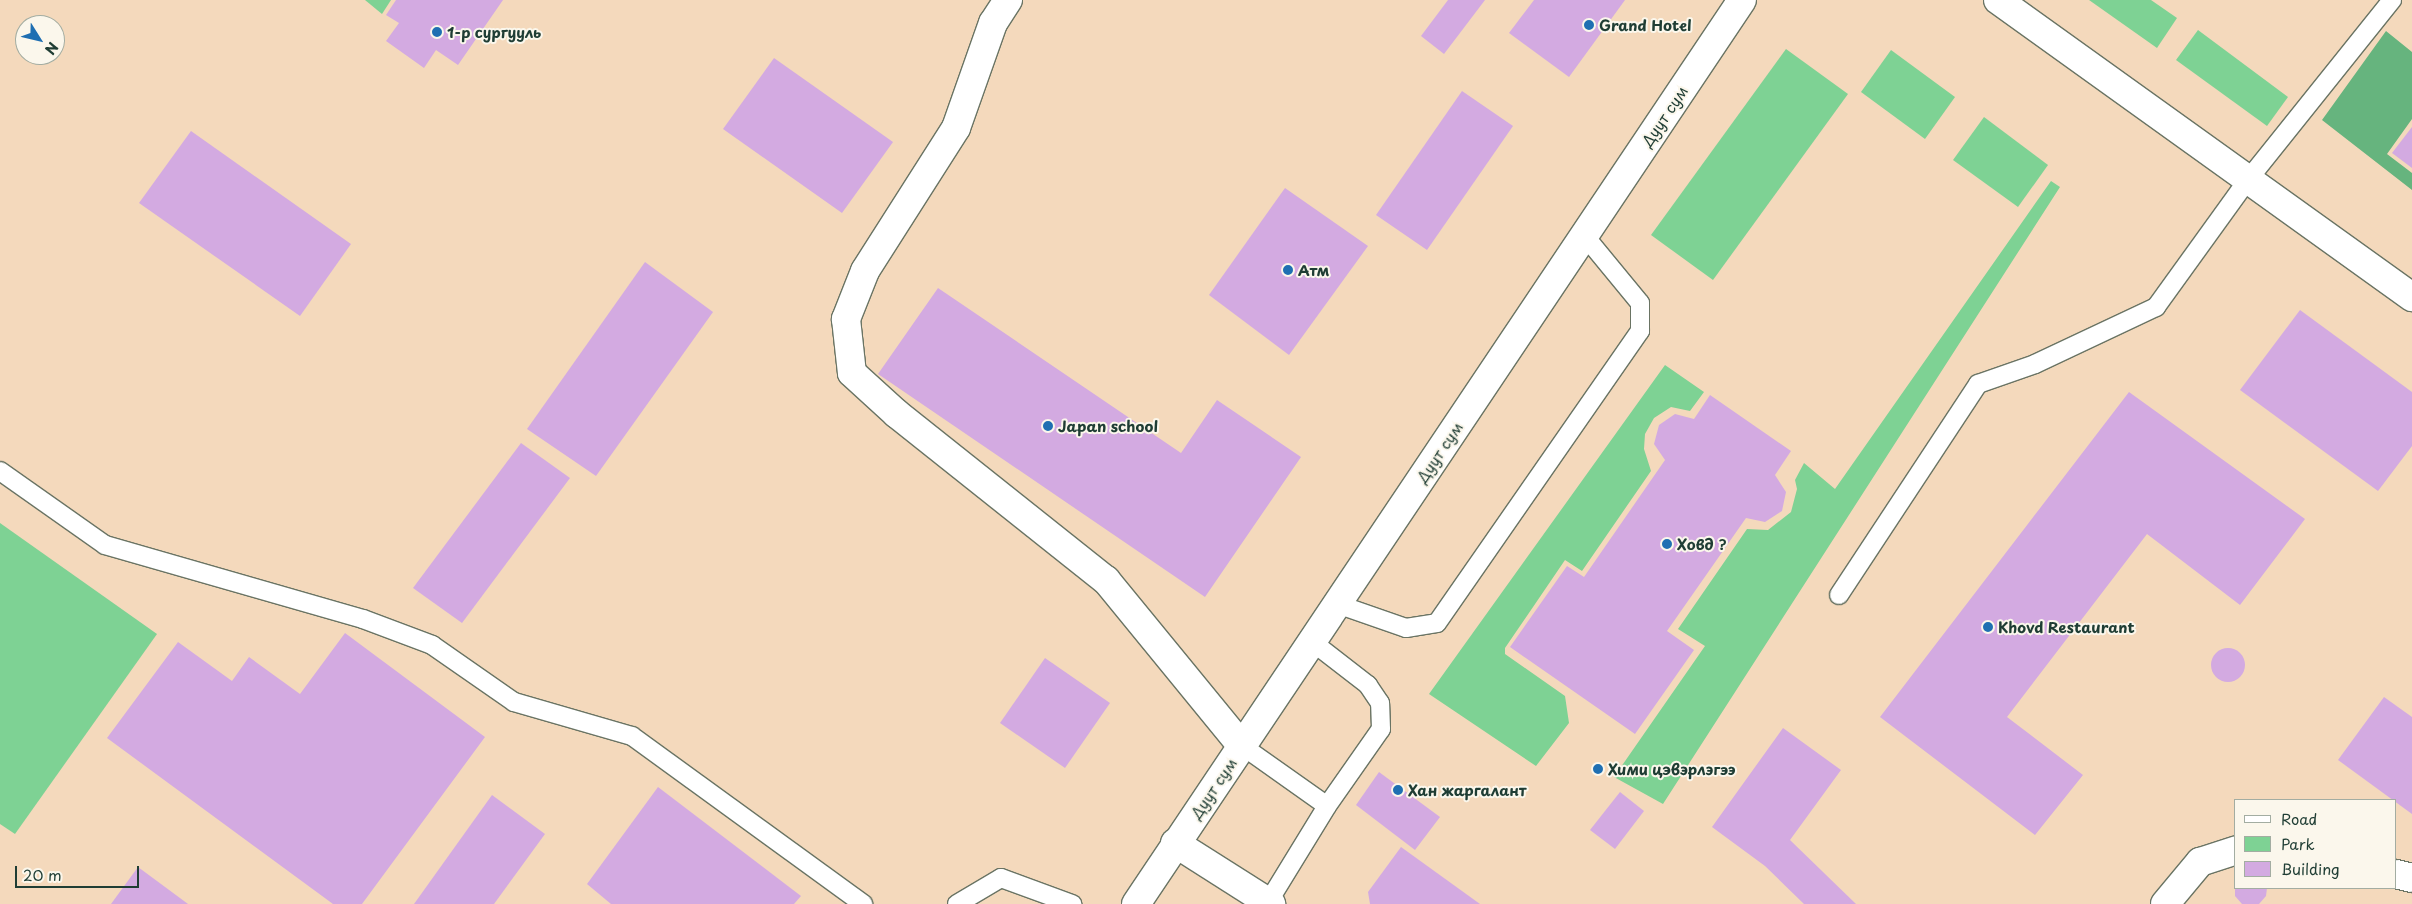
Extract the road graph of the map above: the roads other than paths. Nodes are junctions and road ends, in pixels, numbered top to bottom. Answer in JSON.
{"nodes":[{"id":1,"x":1008,"y":0,"type":"edge"},
{"id":2,"x":1742,"y":0,"type":"edge"},
{"id":3,"x":1998,"y":0,"type":"edge"},
{"id":4,"x":2392,"y":0,"type":"edge"},
{"id":5,"x":2247,"y":181,"type":"junction"},
{"id":6,"x":1584,"y":235,"type":"junction"},
{"id":7,"x":2412,"y":297,"type":"edge"},
{"id":8,"x":0,"y":471,"type":"edge"},
{"id":9,"x":1839,"y":595,"type":"dead end"},
{"id":10,"x":1337,"y":604,"type":"junction"},
{"id":11,"x":1311,"y":641,"type":"junction"},
{"id":12,"x":1241,"y":746,"type":"junction"},
{"id":13,"x":1327,"y":806,"type":"junction"},
{"id":14,"x":1175,"y":843,"type":"junction"},
{"id":15,"x":2234,"y":851,"type":"edge"},
{"id":16,"x":2397,"y":874,"type":"edge"},
{"id":17,"x":2412,"y":878,"type":"edge"},
{"id":18,"x":1269,"y":903,"type":"edge"},
{"id":19,"x":863,"y":904,"type":"edge"},
{"id":20,"x":956,"y":904,"type":"edge"},
{"id":21,"x":1072,"y":904,"type":"edge"},
{"id":22,"x":1136,"y":904,"type":"edge"},
{"id":23,"x":2165,"y":904,"type":"edge"}],
"edges":[{"from":1,"to":12,"type":"main road"},
{"from":2,"to":6,"type":"main road","name":"Дуут сум"},
{"from":3,"to":5,"type":"main road"},
{"from":4,"to":5,"type":"lane"},
{"from":5,"to":7,"type":"main road"},
{"from":5,"to":9,"type":"lane"},
{"from":6,"to":10,"type":"main road","name":"Дуут сум"},
{"from":6,"to":10,"type":"lane"},
{"from":8,"to":19,"type":"lane"},
{"from":10,"to":11,"type":"main road","name":"Дуут сум"},
{"from":11,"to":12,"type":"main road","name":"Дуут сум"},
{"from":11,"to":13,"type":"lane"},
{"from":12,"to":13,"type":"lane"},
{"from":12,"to":14,"type":"main road","name":"Дуут сум"},
{"from":13,"to":18,"type":"lane"},
{"from":14,"to":18,"type":"main road"},
{"from":14,"to":22,"type":"main road","name":"Дуут сум"},
{"from":15,"to":23,"type":"main road"},
{"from":16,"to":17,"type":"main road"},
{"from":20,"to":21,"type":"lane"}]}
